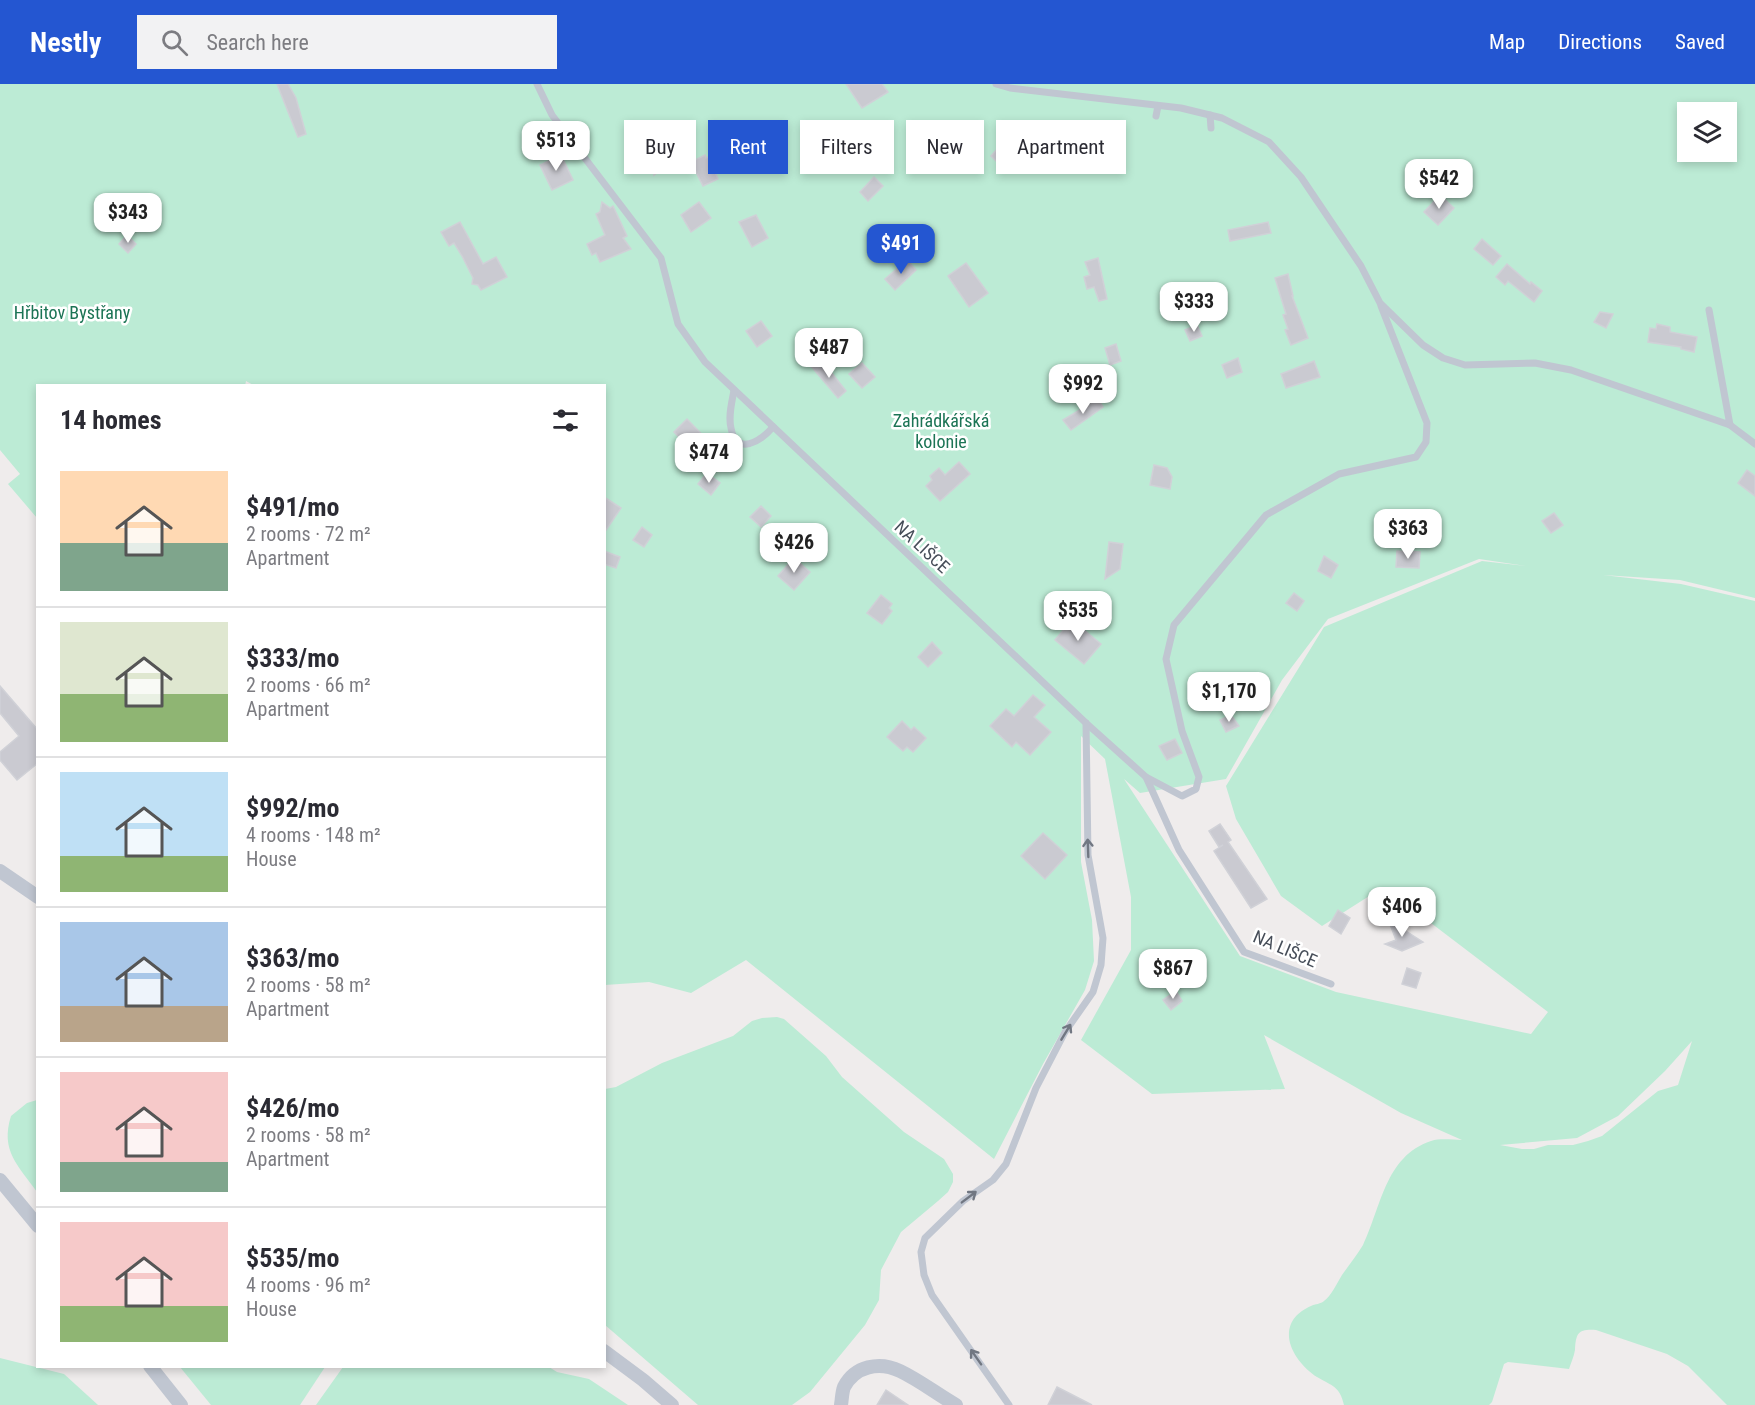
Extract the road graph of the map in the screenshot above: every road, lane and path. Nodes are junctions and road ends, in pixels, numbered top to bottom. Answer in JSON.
{"nodes":[{"id":1,"x":537,"y":84,"type":"edge"},
{"id":2,"x":996,"y":84,"type":"edge"},
{"id":3,"x":1158,"y":106,"type":"junction"},
{"id":4,"x":1210,"y":115,"type":"junction"},
{"id":5,"x":1156,"y":116,"type":"dead end"},
{"id":6,"x":1211,"y":128,"type":"dead end"},
{"id":7,"x":1380,"y":303,"type":"junction"},
{"id":8,"x":1709,"y":310,"type":"dead end"},
{"id":9,"x":734,"y":390,"type":"junction"},
{"id":10,"x":1730,"y":425,"type":"junction"},
{"id":11,"x":773,"y":428,"type":"junction"},
{"id":12,"x":1755,"y":444,"type":"edge"},
{"id":13,"x":1086,"y":723,"type":"junction"},
{"id":14,"x":1146,"y":777,"type":"junction"},
{"id":15,"x":0,"y":871,"type":"edge"},
{"id":16,"x":36,"y":896,"type":"edge"},
{"id":17,"x":1331,"y":984,"type":"dead end"},
{"id":18,"x":0,"y":1180,"type":"edge"},
{"id":19,"x":36,"y":1224,"type":"edge"},
{"id":20,"x":606,"y":1352,"type":"edge"},
{"id":21,"x":152,"y":1368,"type":"edge"},
{"id":22,"x":181,"y":1405,"type":"edge"},
{"id":23,"x":672,"y":1405,"type":"edge"},
{"id":24,"x":841,"y":1405,"type":"edge"},
{"id":25,"x":956,"y":1405,"type":"edge"},
{"id":26,"x":1009,"y":1405,"type":"edge"}],
"edges":[{"from":1,"to":9,"type":"lane","name":"NA LIŠCE"},
{"from":2,"to":3,"type":"lane"},
{"from":3,"to":4,"type":"lane"},
{"from":3,"to":5,"type":"lane"},
{"from":4,"to":6,"type":"lane"},
{"from":4,"to":7,"type":"lane"},
{"from":7,"to":10,"type":"lane"},
{"from":7,"to":14,"type":"lane"},
{"from":8,"to":10,"type":"lane"},
{"from":9,"to":11,"type":"lane","name":"NA LIŠCE"},
{"from":9,"to":11,"type":"lane"},
{"from":10,"to":12,"type":"lane"},
{"from":11,"to":13,"type":"lane","name":"NA LIŠCE"},
{"from":13,"to":14,"type":"lane","name":"NA LIŠCE"},
{"from":26,"to":13,"type":"lane","one_way":true},
{"from":14,"to":17,"type":"lane","name":"NA LIŠCE"},
{"from":15,"to":16,"type":"street"},
{"from":18,"to":19,"type":"street"},
{"from":20,"to":23,"type":"street"},
{"from":21,"to":22,"type":"street"},
{"from":24,"to":25,"type":"street"}]}
